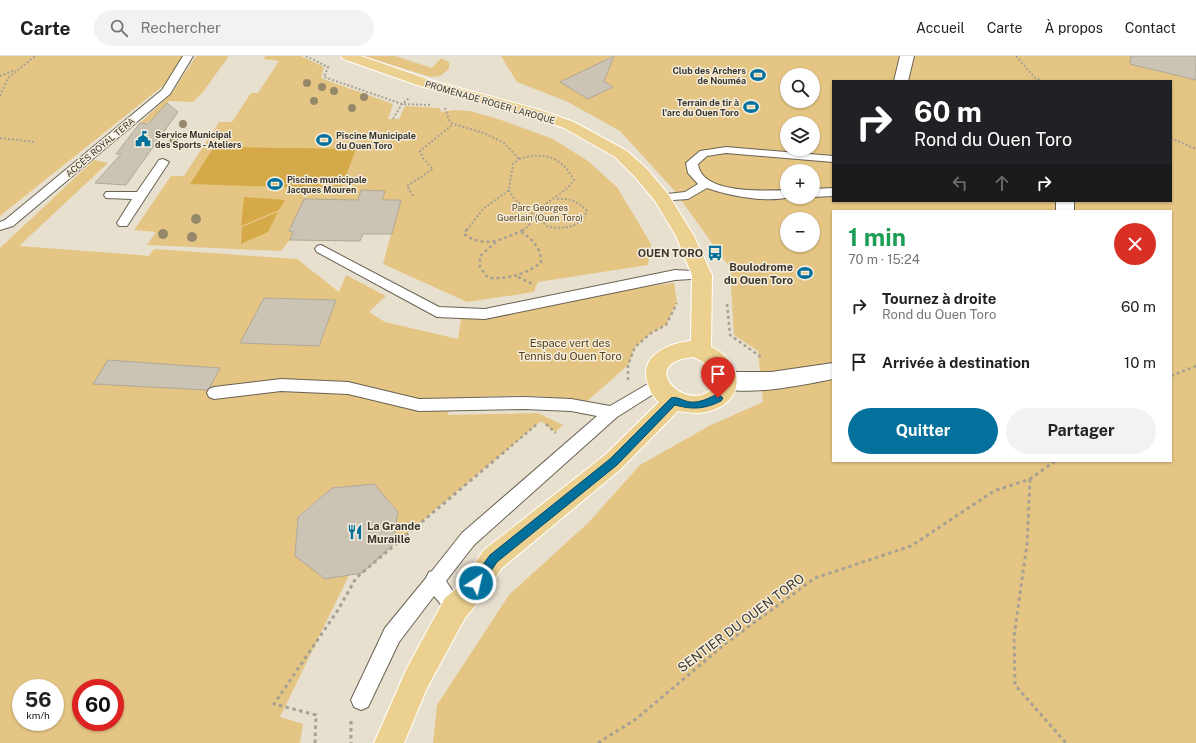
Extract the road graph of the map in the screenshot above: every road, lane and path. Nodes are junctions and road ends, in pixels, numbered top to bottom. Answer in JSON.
{"nodes":[{"id":1,"x":35,"y":56,"type":"edge"},
{"id":2,"x":188,"y":56,"type":"edge"},
{"id":3,"x":306,"y":56,"type":"edge"},
{"id":4,"x":348,"y":56,"type":"edge"},
{"id":5,"x":907,"y":56,"type":"edge"},
{"id":6,"x":1016,"y":56,"type":"edge"},
{"id":7,"x":18,"y":70,"type":"junction"},
{"id":8,"x":0,"y":76,"type":"edge"},
{"id":9,"x":901,"y":80,"type":"edge"},
{"id":10,"x":1041,"y":80,"type":"edge"},
{"id":11,"x":0,"y":96,"type":"edge"},
{"id":12,"x":411,"y":96,"type":"dead end"},
{"id":13,"x":402,"y":104,"type":"junction"},
{"id":14,"x":436,"y":106,"type":"dead end"},
{"id":15,"x":451,"y":106,"type":"dead end"},
{"id":16,"x":393,"y":119,"type":"dead end"},
{"id":17,"x":453,"y":124,"type":"junction"},
{"id":18,"x":0,"y":138,"type":"edge"},
{"id":19,"x":1172,"y":138,"type":"edge"},
{"id":20,"x":35,"y":142,"type":"dead end"},
{"id":21,"x":1196,"y":149,"type":"edge"},
{"id":22,"x":519,"y":159,"type":"junction"},
{"id":23,"x":832,"y":159,"type":"edge"},
{"id":24,"x":163,"y":162,"type":"dead end"},
{"id":25,"x":706,"y":184,"type":"junction"},
{"id":26,"x":509,"y":190,"type":"junction"},
{"id":27,"x":832,"y":192,"type":"edge"},
{"id":28,"x":820,"y":193,"type":"edge"},
{"id":29,"x":780,"y":194,"type":"edge"},
{"id":30,"x":110,"y":195,"type":"dead end"},
{"id":31,"x":141,"y":196,"type":"junction"},
{"id":32,"x":413,"y":196,"type":"dead end"},
{"id":33,"x":662,"y":198,"type":"junction"},
{"id":34,"x":554,"y":199,"type":"junction"},
{"id":35,"x":536,"y":215,"type":"junction"},
{"id":36,"x":123,"y":223,"type":"dead end"},
{"id":37,"x":3,"y":227,"type":"edge"},
{"id":38,"x":520,"y":231,"type":"junction"},
{"id":39,"x":496,"y":241,"type":"junction"},
{"id":40,"x":321,"y":249,"type":"dead end"},
{"id":41,"x":675,"y":275,"type":"junction"},
{"id":42,"x":702,"y":275,"type":"junction"},
{"id":43,"x":517,"y":277,"type":"junction"},
{"id":44,"x":536,"y":286,"type":"dead end"},
{"id":45,"x":700,"y":351,"type":"junction"},
{"id":46,"x":1196,"y":366,"type":"edge"},
{"id":47,"x":832,"y":371,"type":"edge"},
{"id":48,"x":1172,"y":376,"type":"edge"},
{"id":49,"x":726,"y":380,"type":"junction"},
{"id":50,"x":623,"y":384,"type":"dead end"},
{"id":51,"x":666,"y":392,"type":"junction"},
{"id":52,"x":214,"y":393,"type":"dead end"},
{"id":53,"x":612,"y":413,"type":"junction"},
{"id":54,"x":561,"y":437,"type":"dead end"},
{"id":55,"x":1053,"y":462,"type":"edge"},
{"id":56,"x":1030,"y":479,"type":"junction"},
{"id":57,"x":435,"y":578,"type":"junction"},
{"id":58,"x":455,"y":608,"type":"junction"},
{"id":59,"x":361,"y":700,"type":"dead end"},
{"id":60,"x":351,"y":715,"type":"dead end"},
{"id":61,"x":315,"y":743,"type":"edge"},
{"id":62,"x":351,"y":743,"type":"edge"},
{"id":63,"x":389,"y":743,"type":"edge"},
{"id":64,"x":598,"y":743,"type":"edge"},
{"id":65,"x":1066,"y":743,"type":"edge"}],
"edges":[{"from":1,"to":7,"type":"path"},
{"from":2,"to":37,"type":"lane","name":"ACCÈS ROYAL TERA"},
{"from":3,"to":13,"type":"path"},
{"from":4,"to":33,"type":"main road","name":"PROMENADE ROGER LAROQUE"},
{"from":5,"to":9,"type":"street"},
{"from":6,"to":10,"type":"path"},
{"from":7,"to":8,"type":"path"},
{"from":7,"to":11,"type":"path"},
{"from":12,"to":13,"type":"path"},
{"from":13,"to":14,"type":"path"},
{"from":13,"to":16,"type":"path"},
{"from":15,"to":17,"type":"path"},
{"from":17,"to":22,"type":"path"},
{"from":17,"to":32,"type":"path"},
{"from":18,"to":20,"type":"path"},
{"from":19,"to":21,"type":"path"},
{"from":22,"to":26,"type":"path"},
{"from":22,"to":34,"type":"path"},
{"from":23,"to":25,"type":"lane"},
{"from":24,"to":31,"type":"lane"},
{"from":25,"to":29,"type":"lane"},
{"from":25,"to":33,"type":"lane"},
{"from":26,"to":35,"type":"path"},
{"from":26,"to":39,"type":"path"},
{"from":27,"to":28,"type":"lane"},
{"from":30,"to":31,"type":"lane"},
{"from":31,"to":36,"type":"lane"},
{"from":33,"to":42,"type":"main road","name":"PROMENADE ROGER LAROQUE"},
{"from":34,"to":35,"type":"path"},
{"from":34,"to":35,"type":"path"},
{"from":35,"to":38,"type":"path"},
{"from":38,"to":39,"type":"path"},
{"from":38,"to":43,"type":"path"},
{"from":39,"to":43,"type":"path"},
{"from":40,"to":41,"type":"lane"},
{"from":41,"to":42,"type":"lane"},
{"from":41,"to":50,"type":"path"},
{"from":42,"to":45,"type":"main road","name":"PROMENADE ROGER LAROQUE"},
{"from":43,"to":44,"type":"path"},
{"from":45,"to":49,"type":"main road"},
{"from":45,"to":51,"type":"main road"},
{"from":46,"to":48,"type":"path"},
{"from":47,"to":49,"type":"street"},
{"from":49,"to":51,"type":"main road"},
{"from":51,"to":53,"type":"lane"},
{"from":51,"to":58,"type":"main road"},
{"from":52,"to":53,"type":"lane"},
{"from":53,"to":57,"type":"lane"},
{"from":54,"to":61,"type":"path"},
{"from":55,"to":56,"type":"path","name":"SENTIER DU OUEN TORO"},
{"from":56,"to":64,"type":"path","name":"SENTIER DU OUEN TORO"},
{"from":56,"to":65,"type":"path"},
{"from":57,"to":58,"type":"lane"},
{"from":57,"to":59,"type":"lane"},
{"from":58,"to":63,"type":"main road"},
{"from":60,"to":62,"type":"path"}]}
